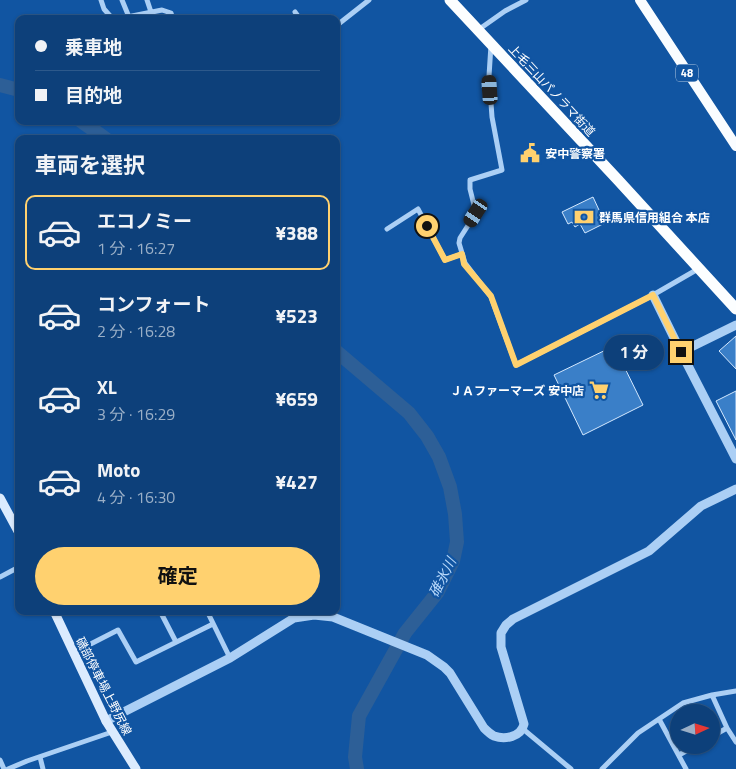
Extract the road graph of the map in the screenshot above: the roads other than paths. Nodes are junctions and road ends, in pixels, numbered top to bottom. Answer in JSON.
{"nodes":[{"id":1,"x":101,"y":0,"type":"edge"},
{"id":2,"x":122,"y":0,"type":"edge"},
{"id":3,"x":148,"y":0,"type":"edge"},
{"id":4,"x":369,"y":0,"type":"edge"},
{"id":5,"x":450,"y":0,"type":"edge"},
{"id":6,"x":526,"y":0,"type":"edge"},
{"id":7,"x":640,"y":0,"type":"edge"},
{"id":8,"x":152,"y":12,"type":"junction"},
{"id":9,"x":295,"y":12,"type":"dead end"},
{"id":10,"x":109,"y":15,"type":"edge"},
{"id":11,"x":128,"y":15,"type":"edge"},
{"id":12,"x":138,"y":15,"type":"edge"},
{"id":13,"x":172,"y":15,"type":"edge"},
{"id":14,"x":297,"y":15,"type":"edge"},
{"id":15,"x":340,"y":23,"type":"edge"},
{"id":16,"x":478,"y":30,"type":"junction"},
{"id":17,"x":491,"y":44,"type":"junction"},
{"id":18,"x":736,"y":146,"type":"edge"},
{"id":19,"x":387,"y":229,"type":"dead end"},
{"id":20,"x":462,"y":254,"type":"junction"},
{"id":21,"x":699,"y":268,"type":"junction"},
{"id":22,"x":653,"y":295,"type":"junction"},
{"id":23,"x":736,"y":309,"type":"edge"},
{"id":24,"x":736,"y":325,"type":"edge"},
{"id":25,"x":681,"y":352,"type":"junction"},
{"id":26,"x":736,"y":458,"type":"edge"},
{"id":27,"x":736,"y":489,"type":"edge"},
{"id":28,"x":0,"y":498,"type":"edge"},
{"id":29,"x":15,"y":526,"type":"edge"},
{"id":30,"x":15,"y":570,"type":"edge"},
{"id":31,"x":0,"y":577,"type":"edge"},
{"id":32,"x":56,"y":615,"type":"edge"},
{"id":33,"x":162,"y":615,"type":"edge"},
{"id":34,"x":209,"y":615,"type":"edge"},
{"id":35,"x":292,"y":615,"type":"edge"},
{"id":36,"x":314,"y":615,"type":"edge"},
{"id":37,"x":213,"y":624,"type":"junction"},
{"id":38,"x":176,"y":642,"type":"junction"},
{"id":39,"x":73,"y":653,"type":"junction"},
{"id":40,"x":230,"y":658,"type":"junction"},
{"id":41,"x":736,"y":691,"type":"edge"},
{"id":42,"x":712,"y":695,"type":"junction"},
{"id":43,"x":659,"y":719,"type":"junction"},
{"id":44,"x":106,"y":722,"type":"junction"},
{"id":45,"x":727,"y":728,"type":"junction"},
{"id":46,"x":523,"y":729,"type":"junction"},
{"id":47,"x":112,"y":732,"type":"junction"},
{"id":48,"x":720,"y":732,"type":"edge"},
{"id":49,"x":736,"y":742,"type":"edge"},
{"id":50,"x":679,"y":755,"type":"joint"},
{"id":51,"x":40,"y":757,"type":"junction"},
{"id":52,"x":0,"y":760,"type":"edge"},
{"id":53,"x":6,"y":769,"type":"edge"},
{"id":54,"x":43,"y":769,"type":"edge"},
{"id":55,"x":136,"y":769,"type":"edge"},
{"id":56,"x":571,"y":769,"type":"edge"},
{"id":57,"x":602,"y":769,"type":"edge"},
{"id":58,"x":686,"y":769,"type":"edge"}],
"edges":[{"from":1,"to":10,"type":"street"},
{"from":2,"to":11,"type":"street"},
{"from":3,"to":8,"type":"street"},
{"from":4,"to":15,"type":"street"},
{"from":5,"to":16,"type":"highway","name":"上毛三山パノラマ街道"},
{"from":6,"to":16,"type":"street"},
{"from":7,"to":18,"type":"main road","number":"48"},
{"from":8,"to":12,"type":"street"},
{"from":8,"to":13,"type":"street"},
{"from":9,"to":14,"type":"street"},
{"from":16,"to":17,"type":"highway","name":"上毛三山パノラマ街道"},
{"from":17,"to":20,"type":"street"},
{"from":17,"to":21,"type":"highway","name":"上毛三山パノラマ街道"},
{"from":19,"to":20,"type":"street"},
{"from":20,"to":22,"type":"street"},
{"from":21,"to":22,"type":"street"},
{"from":21,"to":23,"type":"highway","name":"上毛三山パノラマ街道"},
{"from":22,"to":25,"type":"street"},
{"from":24,"to":25,"type":"street"},
{"from":25,"to":26,"type":"street"},
{"from":27,"to":46,"type":"street"},
{"from":28,"to":29,"type":"main road"},
{"from":30,"to":31,"type":"street"},
{"from":32,"to":39,"type":"main road","name":"磯部停車場上野尻線"},
{"from":33,"to":38,"type":"street"},
{"from":34,"to":37,"type":"street"},
{"from":35,"to":40,"type":"street"},
{"from":36,"to":46,"type":"street"},
{"from":37,"to":38,"type":"street"},
{"from":37,"to":40,"type":"street"},
{"from":38,"to":39,"type":"street"},
{"from":39,"to":44,"type":"main road","name":"磯部停車場上野尻線"},
{"from":40,"to":44,"type":"street"},
{"from":41,"to":42,"type":"street"},
{"from":42,"to":43,"type":"street"},
{"from":42,"to":45,"type":"street"},
{"from":43,"to":50,"type":"street"},
{"from":43,"to":57,"type":"street"},
{"from":44,"to":47,"type":"main road","name":"磯部停車場上野尻線"},
{"from":45,"to":48,"type":"street"},
{"from":45,"to":49,"type":"street"},
{"from":46,"to":56,"type":"street"},
{"from":47,"to":51,"type":"street"},
{"from":47,"to":55,"type":"main road","name":"磯部停車場上野尻線"},
{"from":50,"to":58,"type":"street"},
{"from":51,"to":53,"type":"street"},
{"from":51,"to":54,"type":"street"},
{"from":52,"to":53,"type":"street"}]}
